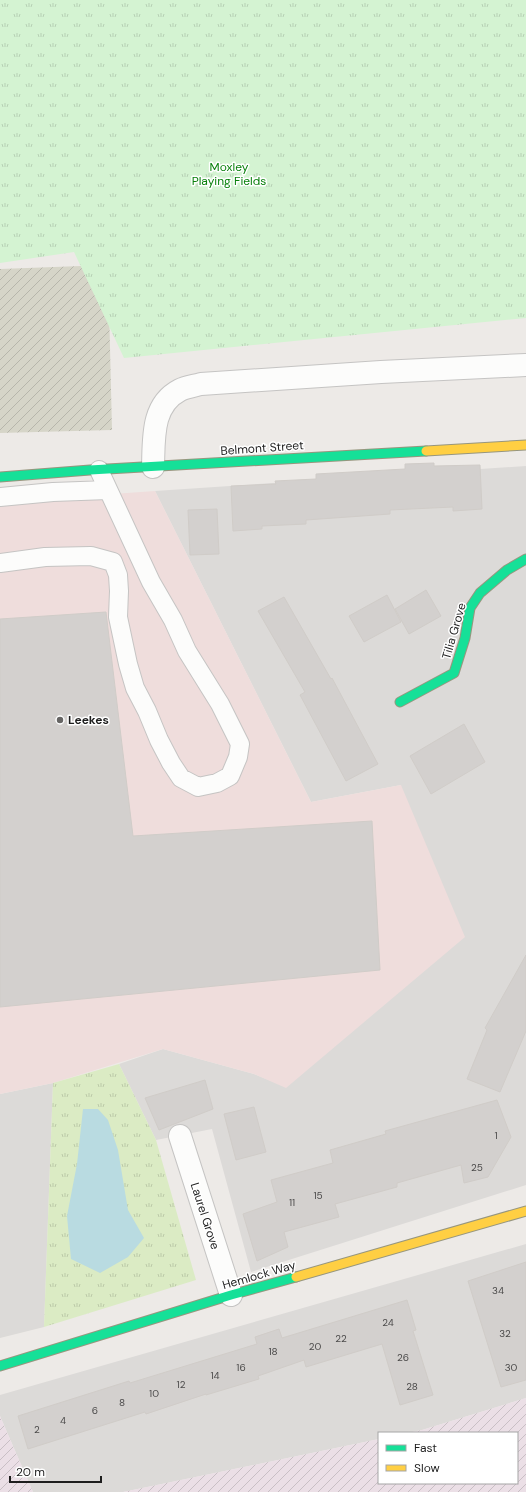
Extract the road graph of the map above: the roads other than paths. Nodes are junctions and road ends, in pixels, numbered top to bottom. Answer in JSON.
{"nodes":[{"id":1,"x":526,"y":365,"type":"edge"},
{"id":2,"x":526,"y":445,"type":"edge"},
{"id":3,"x":153,"y":467,"type":"junction"},
{"id":4,"x":99,"y":470,"type":"junction"},
{"id":5,"x":0,"y":477,"type":"edge"},
{"id":6,"x":108,"y":490,"type":"junction"},
{"id":7,"x":0,"y":497,"type":"edge"},
{"id":8,"x":526,"y":559,"type":"edge"},
{"id":9,"x":0,"y":563,"type":"edge"},
{"id":10,"x":400,"y":702,"type":"dead end"},
{"id":11,"x":180,"y":1136,"type":"dead end"},
{"id":12,"x":526,"y":1211,"type":"edge"},
{"id":13,"x":231,"y":1296,"type":"junction"},
{"id":14,"x":0,"y":1366,"type":"edge"}],
"edges":[{"from":1,"to":3,"type":"street"},
{"from":2,"to":3,"type":"street","name":"Belmont Street"},
{"from":3,"to":4,"type":"street","name":"Belmont Street"},
{"from":4,"to":5,"type":"street","name":"Belmont Street"},
{"from":4,"to":6,"type":"lane"},
{"from":6,"to":7,"type":"lane"},
{"from":6,"to":9,"type":"lane"},
{"from":8,"to":10,"type":"street","name":"Tilia Grove"},
{"from":11,"to":13,"type":"street","name":"Laurel Grove"},
{"from":12,"to":13,"type":"street","name":"Hemlock Way"},
{"from":13,"to":14,"type":"street","name":"Hemlock Way"}]}
